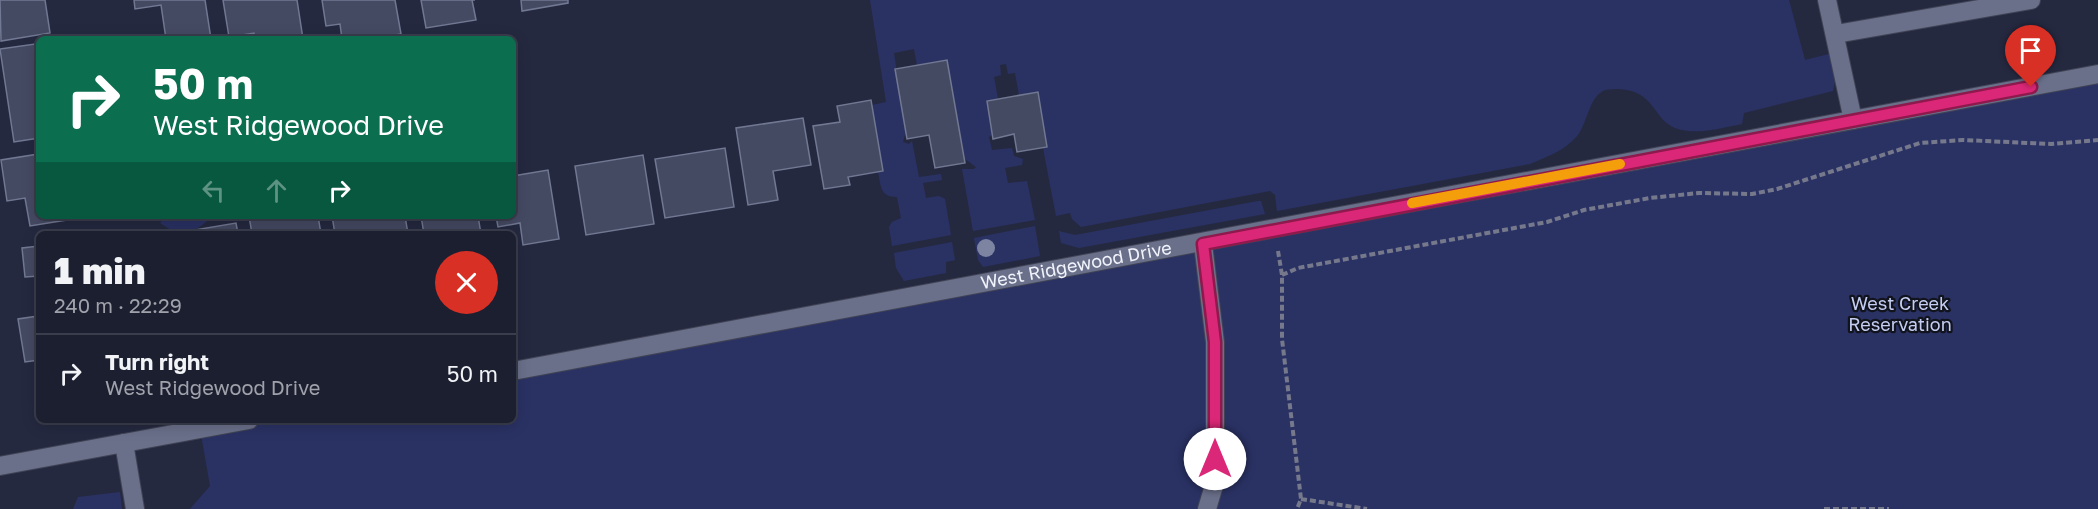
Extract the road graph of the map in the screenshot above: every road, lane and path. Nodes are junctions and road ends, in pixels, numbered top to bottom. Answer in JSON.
{"nodes":[{"id":1,"x":1827,"y":0,"type":"edge"},
{"id":2,"x":2031,"y":0,"type":"edge"},
{"id":3,"x":1836,"y":34,"type":"junction"},
{"id":4,"x":2098,"y":74,"type":"edge"},
{"id":5,"x":1853,"y":120,"type":"junction"},
{"id":6,"x":2098,"y":140,"type":"edge"},
{"id":7,"x":1203,"y":244,"type":"junction"},
{"id":8,"x":1278,"y":252,"type":"dead end"},
{"id":9,"x":1282,"y":275,"type":"junction"},
{"id":10,"x":516,"y":370,"type":"edge"},
{"id":11,"x":233,"y":423,"type":"edge"},
{"id":12,"x":124,"y":443,"type":"junction"},
{"id":13,"x":0,"y":466,"type":"edge"},
{"id":14,"x":1300,"y":499,"type":"junction"},
{"id":15,"x":135,"y":509,"type":"edge"},
{"id":16,"x":1207,"y":509,"type":"edge"},
{"id":17,"x":1297,"y":509,"type":"edge"},
{"id":18,"x":1367,"y":509,"type":"edge"},
{"id":19,"x":1824,"y":509,"type":"edge"},
{"id":20,"x":1889,"y":509,"type":"edge"}],
"edges":[{"from":1,"to":3,"type":"street"},
{"from":2,"to":3,"type":"street"},
{"from":3,"to":5,"type":"street"},
{"from":4,"to":5,"type":"street","name":"West Ridgewood Drive"},
{"from":5,"to":7,"type":"street","name":"West Ridgewood Drive"},
{"from":6,"to":9,"type":"path"},
{"from":7,"to":10,"type":"street","name":"West Ridgewood Drive"},
{"from":7,"to":16,"type":"street"},
{"from":8,"to":9,"type":"path"},
{"from":9,"to":14,"type":"path"},
{"from":11,"to":12,"type":"street"},
{"from":12,"to":13,"type":"street"},
{"from":12,"to":15,"type":"street"},
{"from":14,"to":17,"type":"path"},
{"from":14,"to":18,"type":"path"},
{"from":19,"to":20,"type":"path"}]}
